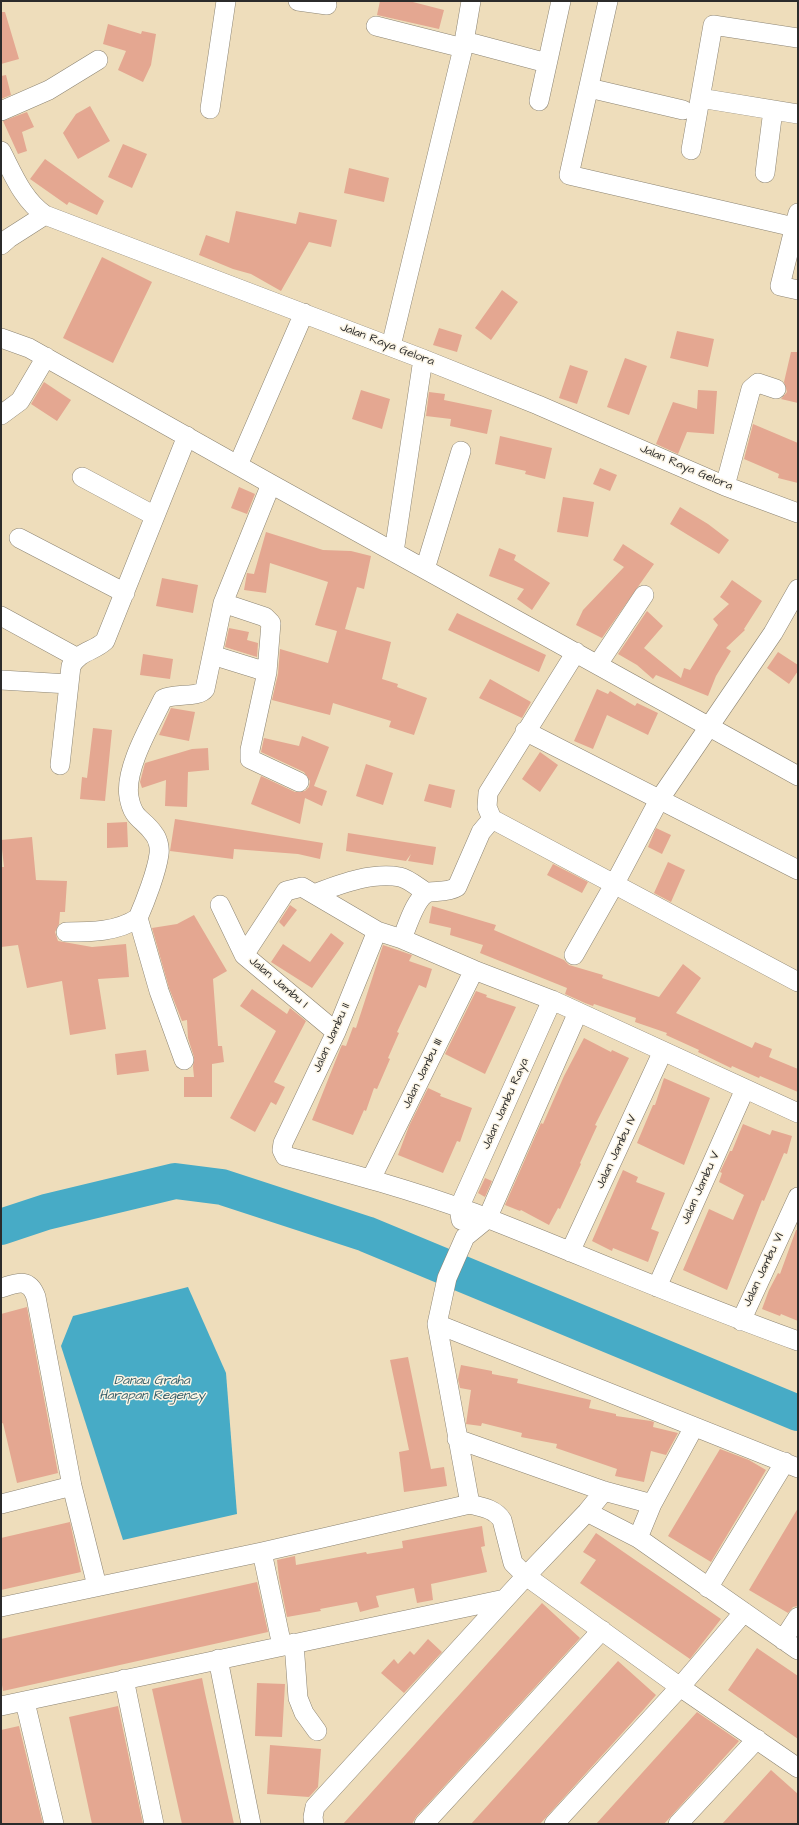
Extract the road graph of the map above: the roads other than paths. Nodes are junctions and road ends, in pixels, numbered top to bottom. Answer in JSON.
{"nodes":[{"id":1,"x":226,"y":1,"type":"edge"},
{"id":2,"x":298,"y":1,"type":"edge"},
{"id":3,"x":471,"y":1,"type":"edge"},
{"id":4,"x":561,"y":1,"type":"edge"},
{"id":5,"x":608,"y":1,"type":"edge"},
{"id":6,"x":327,"y":6,"type":"dead end"},
{"id":7,"x":376,"y":26,"type":"dead end"},
{"id":8,"x":798,"y":38,"type":"edge"},
{"id":9,"x":463,"y":44,"type":"junction"},
{"id":10,"x":98,"y":60,"type":"dead end"},
{"id":11,"x":547,"y":63,"type":"junction"},
{"id":12,"x":588,"y":88,"type":"junction"},
{"id":13,"x":700,"y":98,"type":"junction"},
{"id":14,"x":539,"y":101,"type":"dead end"},
{"id":15,"x":210,"y":109,"type":"dead end"},
{"id":16,"x":682,"y":110,"type":"dead end"},
{"id":17,"x":774,"y":110,"type":"junction"},
{"id":18,"x":1,"y":111,"type":"edge"},
{"id":19,"x":798,"y":114,"type":"edge"},
{"id":20,"x":691,"y":150,"type":"dead end"},
{"id":21,"x":1,"y":151,"type":"edge"},
{"id":22,"x":765,"y":172,"type":"dead end"},
{"id":23,"x":46,"y":215,"type":"junction"},
{"id":24,"x":796,"y":220,"type":"edge"},
{"id":25,"x":1,"y":245,"type":"edge"},
{"id":26,"x":798,"y":290,"type":"edge"},
{"id":27,"x":304,"y":313,"type":"junction"},
{"id":28,"x":1,"y":338,"type":"edge"},
{"id":29,"x":391,"y":346,"type":"junction"},
{"id":30,"x":46,"y":357,"type":"junction"},
{"id":31,"x":423,"y":359,"type":"junction"},
{"id":32,"x":776,"y":389,"type":"dead end"},
{"id":33,"x":1,"y":416,"type":"edge"},
{"id":34,"x":187,"y":436,"type":"junction"},
{"id":35,"x":461,"y":451,"type":"dead end"},
{"id":36,"x":238,"y":465,"type":"junction"},
{"id":37,"x":82,"y":478,"type":"dead end"},
{"id":38,"x":271,"y":484,"type":"junction"},
{"id":39,"x":725,"y":486,"type":"junction"},
{"id":40,"x":798,"y":513,"type":"edge"},
{"id":41,"x":155,"y":516,"type":"junction"},
{"id":42,"x":19,"y":538,"type":"dead end"},
{"id":43,"x":394,"y":552,"type":"junction"},
{"id":44,"x":425,"y":569,"type":"junction"},
{"id":45,"x":798,"y":589,"type":"edge"},
{"id":46,"x":125,"y":593,"type":"junction"},
{"id":47,"x":644,"y":595,"type":"dead end"},
{"id":48,"x":223,"y":603,"type":"junction"},
{"id":49,"x":1,"y":616,"type":"edge"},
{"id":50,"x":576,"y":652,"type":"junction"},
{"id":51,"x":212,"y":656,"type":"junction"},
{"id":52,"x":76,"y":657,"type":"junction"},
{"id":53,"x":598,"y":664,"type":"junction"},
{"id":54,"x":267,"y":672,"type":"junction"},
{"id":55,"x":1,"y":680,"type":"edge"},
{"id":56,"x":69,"y":684,"type":"junction"},
{"id":57,"x":709,"y":728,"type":"junction"},
{"id":58,"x":525,"y":731,"type":"junction"},
{"id":59,"x":60,"y":766,"type":"dead end"},
{"id":60,"x":798,"y":776,"type":"edge"},
{"id":61,"x":299,"y":782,"type":"dead end"},
{"id":62,"x":659,"y":800,"type":"junction"},
{"id":63,"x":492,"y":819,"type":"junction"},
{"id":64,"x":798,"y":870,"type":"edge"},
{"id":65,"x":615,"y":883,"type":"junction"},
{"id":66,"x":427,"y":893,"type":"junction"},
{"id":67,"x":314,"y":894,"type":"junction"},
{"id":68,"x":220,"y":905,"type":"dead end"},
{"id":69,"x":138,"y":918,"type":"junction"},
{"id":70,"x":377,"y":931,"type":"junction"},
{"id":71,"x":66,"y":932,"type":"dead end"},
{"id":72,"x":402,"y":939,"type":"junction"},
{"id":73,"x":244,"y":955,"type":"junction"},
{"id":74,"x":574,"y":955,"type":"dead end"},
{"id":75,"x":474,"y":970,"type":"junction"},
{"id":76,"x":798,"y":982,"type":"edge"},
{"id":77,"x":552,"y":1000,"type":"junction"},
{"id":78,"x":578,"y":1012,"type":"junction"},
{"id":79,"x":336,"y":1032,"type":"junction"},
{"id":80,"x":663,"y":1051,"type":"junction"},
{"id":81,"x":184,"y":1060,"type":"dead end"},
{"id":82,"x":745,"y":1089,"type":"junction"},
{"id":83,"x":798,"y":1113,"type":"edge"},
{"id":84,"x":371,"y":1179,"type":"junction"},
{"id":85,"x":798,"y":1197,"type":"edge"},
{"id":86,"x":459,"y":1208,"type":"junction"},
{"id":87,"x":487,"y":1219,"type":"junction"},
{"id":88,"x":465,"y":1238,"type":"junction"},
{"id":89,"x":570,"y":1252,"type":"junction"},
{"id":90,"x":657,"y":1287,"type":"junction"},
{"id":91,"x":1,"y":1288,"type":"edge"},
{"id":92,"x":741,"y":1321,"type":"junction"},
{"id":93,"x":437,"y":1324,"type":"junction"},
{"id":94,"x":798,"y":1341,"type":"edge"},
{"id":95,"x":694,"y":1427,"type":"junction"},
{"id":96,"x":457,"y":1439,"type":"junction"},
{"id":97,"x":791,"y":1465,"type":"edge"},
{"id":98,"x":72,"y":1486,"type":"junction"},
{"id":99,"x":604,"y":1491,"type":"junction"},
{"id":100,"x":1,"y":1504,"type":"edge"},
{"id":101,"x":470,"y":1504,"type":"junction"},
{"id":102,"x":652,"y":1504,"type":"junction"},
{"id":103,"x":587,"y":1512,"type":"junction"},
{"id":104,"x":638,"y":1538,"type":"junction"},
{"id":105,"x":262,"y":1552,"type":"junction"},
{"id":106,"x":526,"y":1576,"type":"junction"},
{"id":107,"x":97,"y":1586,"type":"junction"},
{"id":108,"x":708,"y":1588,"type":"junction"},
{"id":109,"x":505,"y":1599,"type":"junction"},
{"id":110,"x":1,"y":1606,"type":"edge"},
{"id":111,"x":744,"y":1612,"type":"junction"},
{"id":112,"x":798,"y":1617,"type":"edge"},
{"id":113,"x":602,"y":1630,"type":"junction"},
{"id":114,"x":288,"y":1644,"type":"junction"},
{"id":115,"x":791,"y":1645,"type":"edge"},
{"id":116,"x":218,"y":1659,"type":"junction"},
{"id":117,"x":124,"y":1679,"type":"junction"},
{"id":118,"x":680,"y":1687,"type":"junction"},
{"id":119,"x":25,"y":1702,"type":"junction"},
{"id":120,"x":1,"y":1706,"type":"edge"},
{"id":121,"x":317,"y":1731,"type":"dead end"},
{"id":122,"x":757,"y":1739,"type":"junction"},
{"id":123,"x":798,"y":1768,"type":"edge"},
{"id":124,"x":54,"y":1824,"type":"edge"},
{"id":125,"x":154,"y":1824,"type":"edge"},
{"id":126,"x":251,"y":1824,"type":"edge"},
{"id":127,"x":314,"y":1824,"type":"edge"},
{"id":128,"x":424,"y":1824,"type":"edge"},
{"id":129,"x":554,"y":1824,"type":"edge"},
{"id":130,"x":678,"y":1824,"type":"edge"}],
"edges":[{"from":1,"to":15,"type":"street"},
{"from":2,"to":6,"type":"street"},
{"from":3,"to":9,"type":"street"},
{"from":4,"to":11,"type":"street"},
{"from":5,"to":12,"type":"street"},
{"from":7,"to":9,"type":"street"},
{"from":8,"to":13,"type":"street"},
{"from":9,"to":11,"type":"street"},
{"from":9,"to":29,"type":"street"},
{"from":10,"to":18,"type":"street"},
{"from":11,"to":14,"type":"street"},
{"from":12,"to":16,"type":"street"},
{"from":12,"to":24,"type":"street"},
{"from":13,"to":17,"type":"street"},
{"from":13,"to":20,"type":"street"},
{"from":17,"to":19,"type":"street"},
{"from":17,"to":22,"type":"street"},
{"from":21,"to":23,"type":"street","name":"Jalan Raya Gelora"},
{"from":23,"to":25,"type":"street"},
{"from":23,"to":27,"type":"street","name":"Jalan Raya Gelora"},
{"from":24,"to":26,"type":"street"},
{"from":27,"to":29,"type":"street","name":"Jalan Raya Gelora"},
{"from":27,"to":36,"type":"street"},
{"from":28,"to":30,"type":"street"},
{"from":29,"to":31,"type":"street","name":"Jalan Raya Gelora"},
{"from":30,"to":33,"type":"street"},
{"from":30,"to":34,"type":"street"},
{"from":31,"to":39,"type":"street","name":"Jalan Raya Gelora"},
{"from":31,"to":43,"type":"street"},
{"from":32,"to":39,"type":"street"},
{"from":34,"to":36,"type":"street"},
{"from":34,"to":41,"type":"street"},
{"from":35,"to":44,"type":"street"},
{"from":36,"to":38,"type":"street"},
{"from":37,"to":41,"type":"street"},
{"from":38,"to":43,"type":"street"},
{"from":38,"to":48,"type":"street"},
{"from":39,"to":40,"type":"street","name":"Jalan Raya Gelora"},
{"from":41,"to":46,"type":"street"},
{"from":42,"to":46,"type":"street"},
{"from":43,"to":44,"type":"street"},
{"from":44,"to":50,"type":"street"},
{"from":45,"to":57,"type":"street"},
{"from":46,"to":52,"type":"street"},
{"from":47,"to":53,"type":"street"},
{"from":48,"to":51,"type":"street"},
{"from":48,"to":54,"type":"street"},
{"from":49,"to":52,"type":"street"},
{"from":50,"to":53,"type":"street"},
{"from":50,"to":58,"type":"street"},
{"from":51,"to":54,"type":"street"},
{"from":51,"to":69,"type":"street"},
{"from":52,"to":56,"type":"street"},
{"from":53,"to":57,"type":"street"},
{"from":54,"to":61,"type":"street"},
{"from":55,"to":56,"type":"street"},
{"from":56,"to":59,"type":"street"},
{"from":57,"to":60,"type":"street"},
{"from":57,"to":62,"type":"street"},
{"from":58,"to":62,"type":"street"},
{"from":58,"to":63,"type":"street"},
{"from":62,"to":64,"type":"street"},
{"from":62,"to":65,"type":"street"},
{"from":63,"to":65,"type":"street"},
{"from":63,"to":66,"type":"street"},
{"from":65,"to":74,"type":"street"},
{"from":65,"to":76,"type":"street"},
{"from":66,"to":67,"type":"street"},
{"from":66,"to":72,"type":"street"},
{"from":67,"to":70,"type":"street"},
{"from":67,"to":73,"type":"street"},
{"from":68,"to":73,"type":"street","name":"Jalan Jambu I"},
{"from":69,"to":71,"type":"street"},
{"from":69,"to":81,"type":"street"},
{"from":70,"to":72,"type":"street"},
{"from":70,"to":79,"type":"street","name":"Jalan Jambu II"},
{"from":72,"to":75,"type":"street"},
{"from":73,"to":79,"type":"street","name":"Jalan Jambu I"},
{"from":75,"to":77,"type":"street"},
{"from":75,"to":84,"type":"street","name":"Jalan Jambu III"},
{"from":77,"to":78,"type":"street"},
{"from":77,"to":86,"type":"street","name":"Jalan Jambu Raya"},
{"from":78,"to":80,"type":"street"},
{"from":78,"to":87,"type":"street"},
{"from":79,"to":84,"type":"street","name":"Jalan Jambu II"},
{"from":80,"to":82,"type":"street"},
{"from":80,"to":89,"type":"street","name":"Jalan Jambu IV"},
{"from":82,"to":83,"type":"street"},
{"from":82,"to":90,"type":"street","name":"Jalan Jambu V"},
{"from":84,"to":86,"type":"street"},
{"from":85,"to":92,"type":"street","name":"Jalan Jambu VI"},
{"from":86,"to":87,"type":"street"},
{"from":86,"to":88,"type":"street"},
{"from":87,"to":88,"type":"street"},
{"from":87,"to":89,"type":"street"},
{"from":88,"to":93,"type":"street"},
{"from":89,"to":90,"type":"street"},
{"from":90,"to":92,"type":"street"},
{"from":91,"to":98,"type":"street"},
{"from":92,"to":94,"type":"street"},
{"from":93,"to":95,"type":"street"},
{"from":93,"to":96,"type":"street"},
{"from":95,"to":97,"type":"street"},
{"from":95,"to":102,"type":"street"},
{"from":96,"to":99,"type":"street"},
{"from":96,"to":101,"type":"street"},
{"from":97,"to":108,"type":"street"},
{"from":98,"to":100,"type":"street"},
{"from":98,"to":107,"type":"street"},
{"from":99,"to":102,"type":"street"},
{"from":99,"to":103,"type":"street"},
{"from":101,"to":105,"type":"street"},
{"from":101,"to":106,"type":"street"},
{"from":102,"to":104,"type":"street"},
{"from":103,"to":104,"type":"street"},
{"from":103,"to":106,"type":"street"},
{"from":104,"to":108,"type":"street"},
{"from":105,"to":107,"type":"street"},
{"from":105,"to":114,"type":"street"},
{"from":106,"to":109,"type":"street"},
{"from":106,"to":113,"type":"street"},
{"from":107,"to":110,"type":"street"},
{"from":108,"to":111,"type":"street"},
{"from":109,"to":114,"type":"street"},
{"from":109,"to":127,"type":"street"},
{"from":111,"to":115,"type":"street"},
{"from":111,"to":118,"type":"street"},
{"from":112,"to":115,"type":"street"},
{"from":113,"to":118,"type":"street"},
{"from":113,"to":128,"type":"street"},
{"from":114,"to":116,"type":"street"},
{"from":114,"to":121,"type":"street"},
{"from":116,"to":117,"type":"street"},
{"from":116,"to":126,"type":"street"},
{"from":117,"to":119,"type":"street"},
{"from":117,"to":125,"type":"street"},
{"from":118,"to":122,"type":"street"},
{"from":118,"to":129,"type":"street"},
{"from":119,"to":120,"type":"street"},
{"from":119,"to":124,"type":"street"},
{"from":122,"to":123,"type":"street"},
{"from":122,"to":130,"type":"street"}]}
